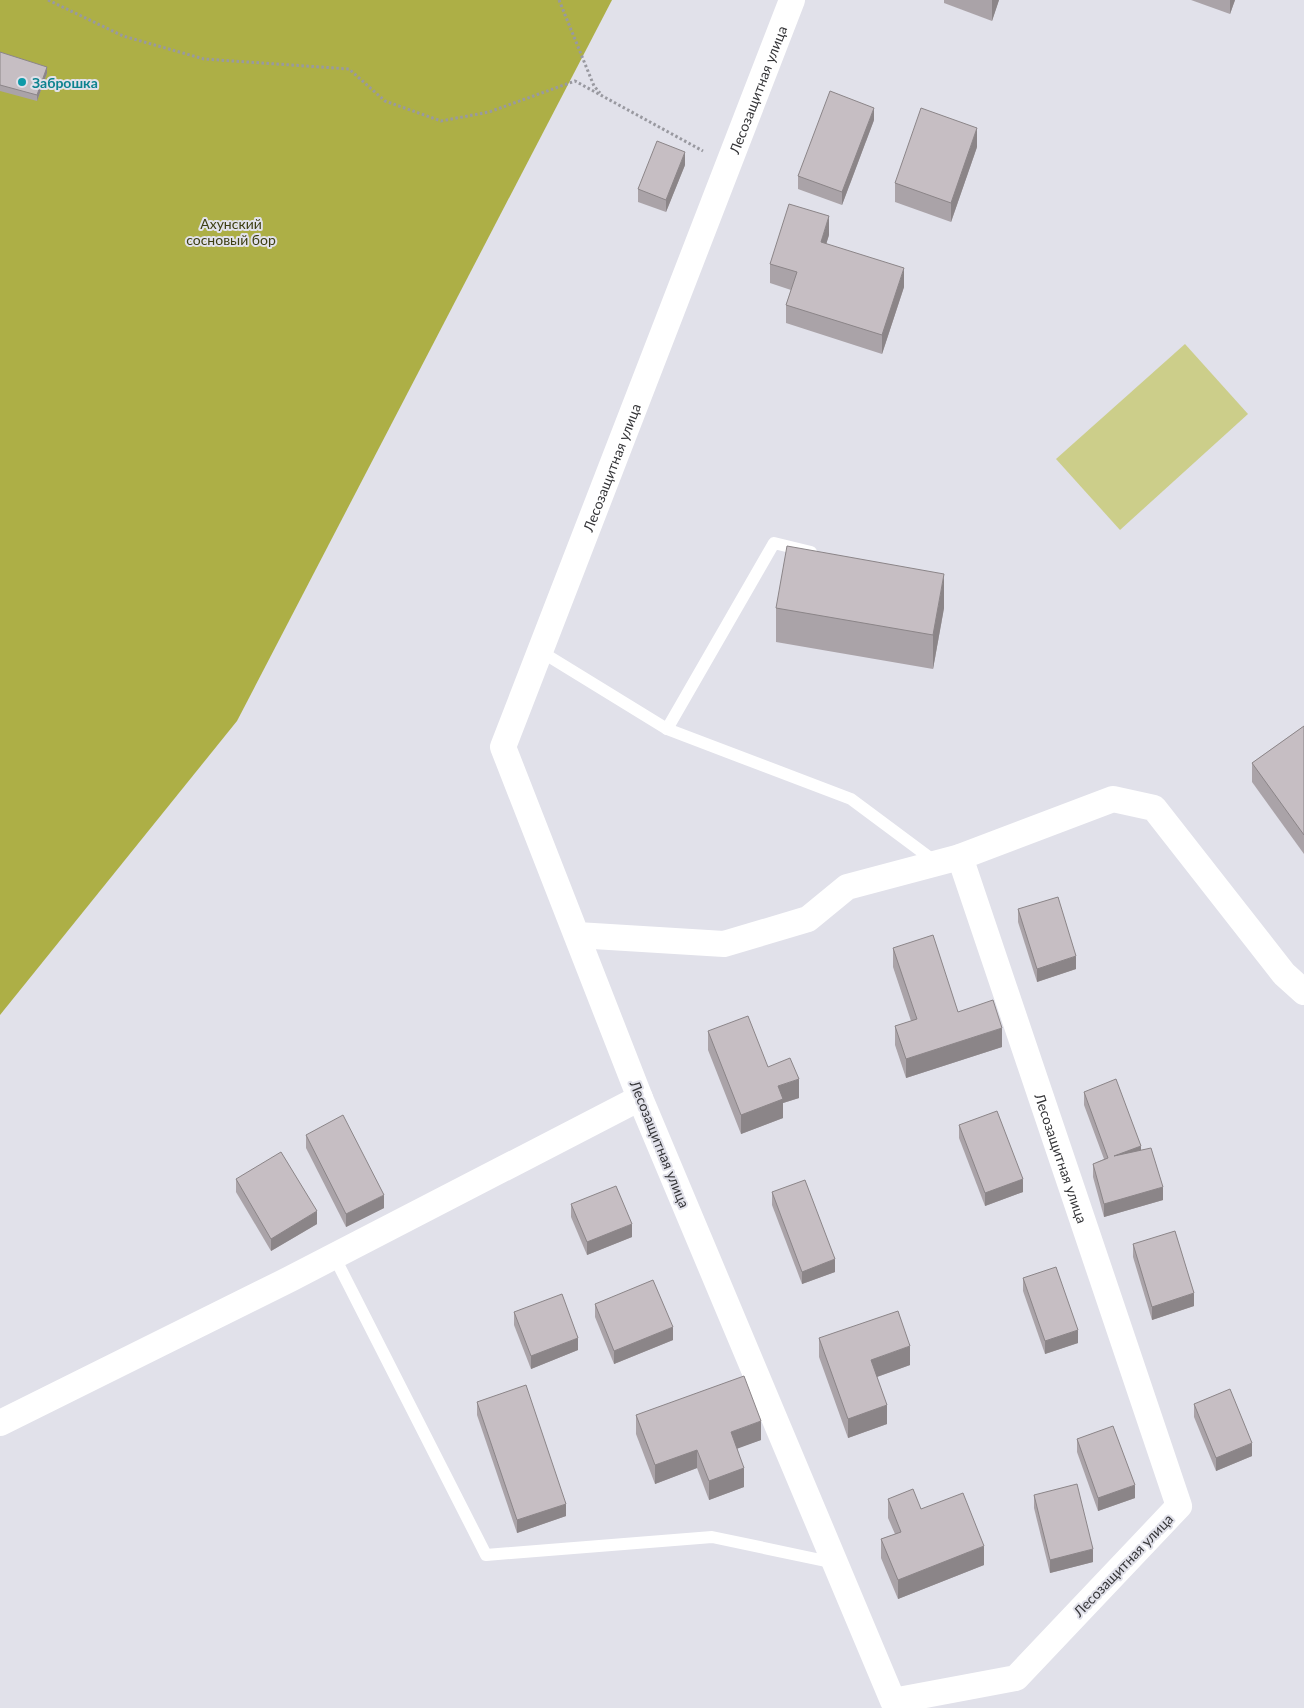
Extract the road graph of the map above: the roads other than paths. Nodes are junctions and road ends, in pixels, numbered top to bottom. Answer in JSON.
{"nodes":[{"id":1,"x":792,"y":0,"type":"edge"},
{"id":2,"x":820,"y":554,"type":"edge"},
{"id":3,"x":540,"y":651,"type":"junction"},
{"id":4,"x":667,"y":729,"type":"junction"},
{"id":5,"x":948,"y":860,"type":"junction"},
{"id":6,"x":577,"y":935,"type":"junction"},
{"id":7,"x":1304,"y":992,"type":"edge"},
{"id":8,"x":640,"y":1098,"type":"junction"},
{"id":9,"x":334,"y":1256,"type":"junction"},
{"id":10,"x":0,"y":1423,"type":"edge"},
{"id":11,"x":835,"y":1563,"type":"junction"},
{"id":12,"x":893,"y":1705,"type":"edge"}],
"edges":[{"from":1,"to":3,"type":"street","name":"Лесозащитная улица"},
{"from":2,"to":4,"type":"lane"},
{"from":3,"to":4,"type":"lane"},
{"from":3,"to":6,"type":"street","name":"Лесозащитная улица"},
{"from":4,"to":5,"type":"lane"},
{"from":5,"to":6,"type":"street"},
{"from":5,"to":7,"type":"street"},
{"from":5,"to":12,"type":"street","name":"Лесозащитная улица"},
{"from":6,"to":8,"type":"street","name":"Лесозащитная улица"},
{"from":8,"to":9,"type":"street"},
{"from":8,"to":11,"type":"street","name":"Лесозащитная улица"},
{"from":9,"to":10,"type":"street"},
{"from":9,"to":11,"type":"lane"},
{"from":11,"to":12,"type":"street","name":"Лесозащитная улица"}]}
